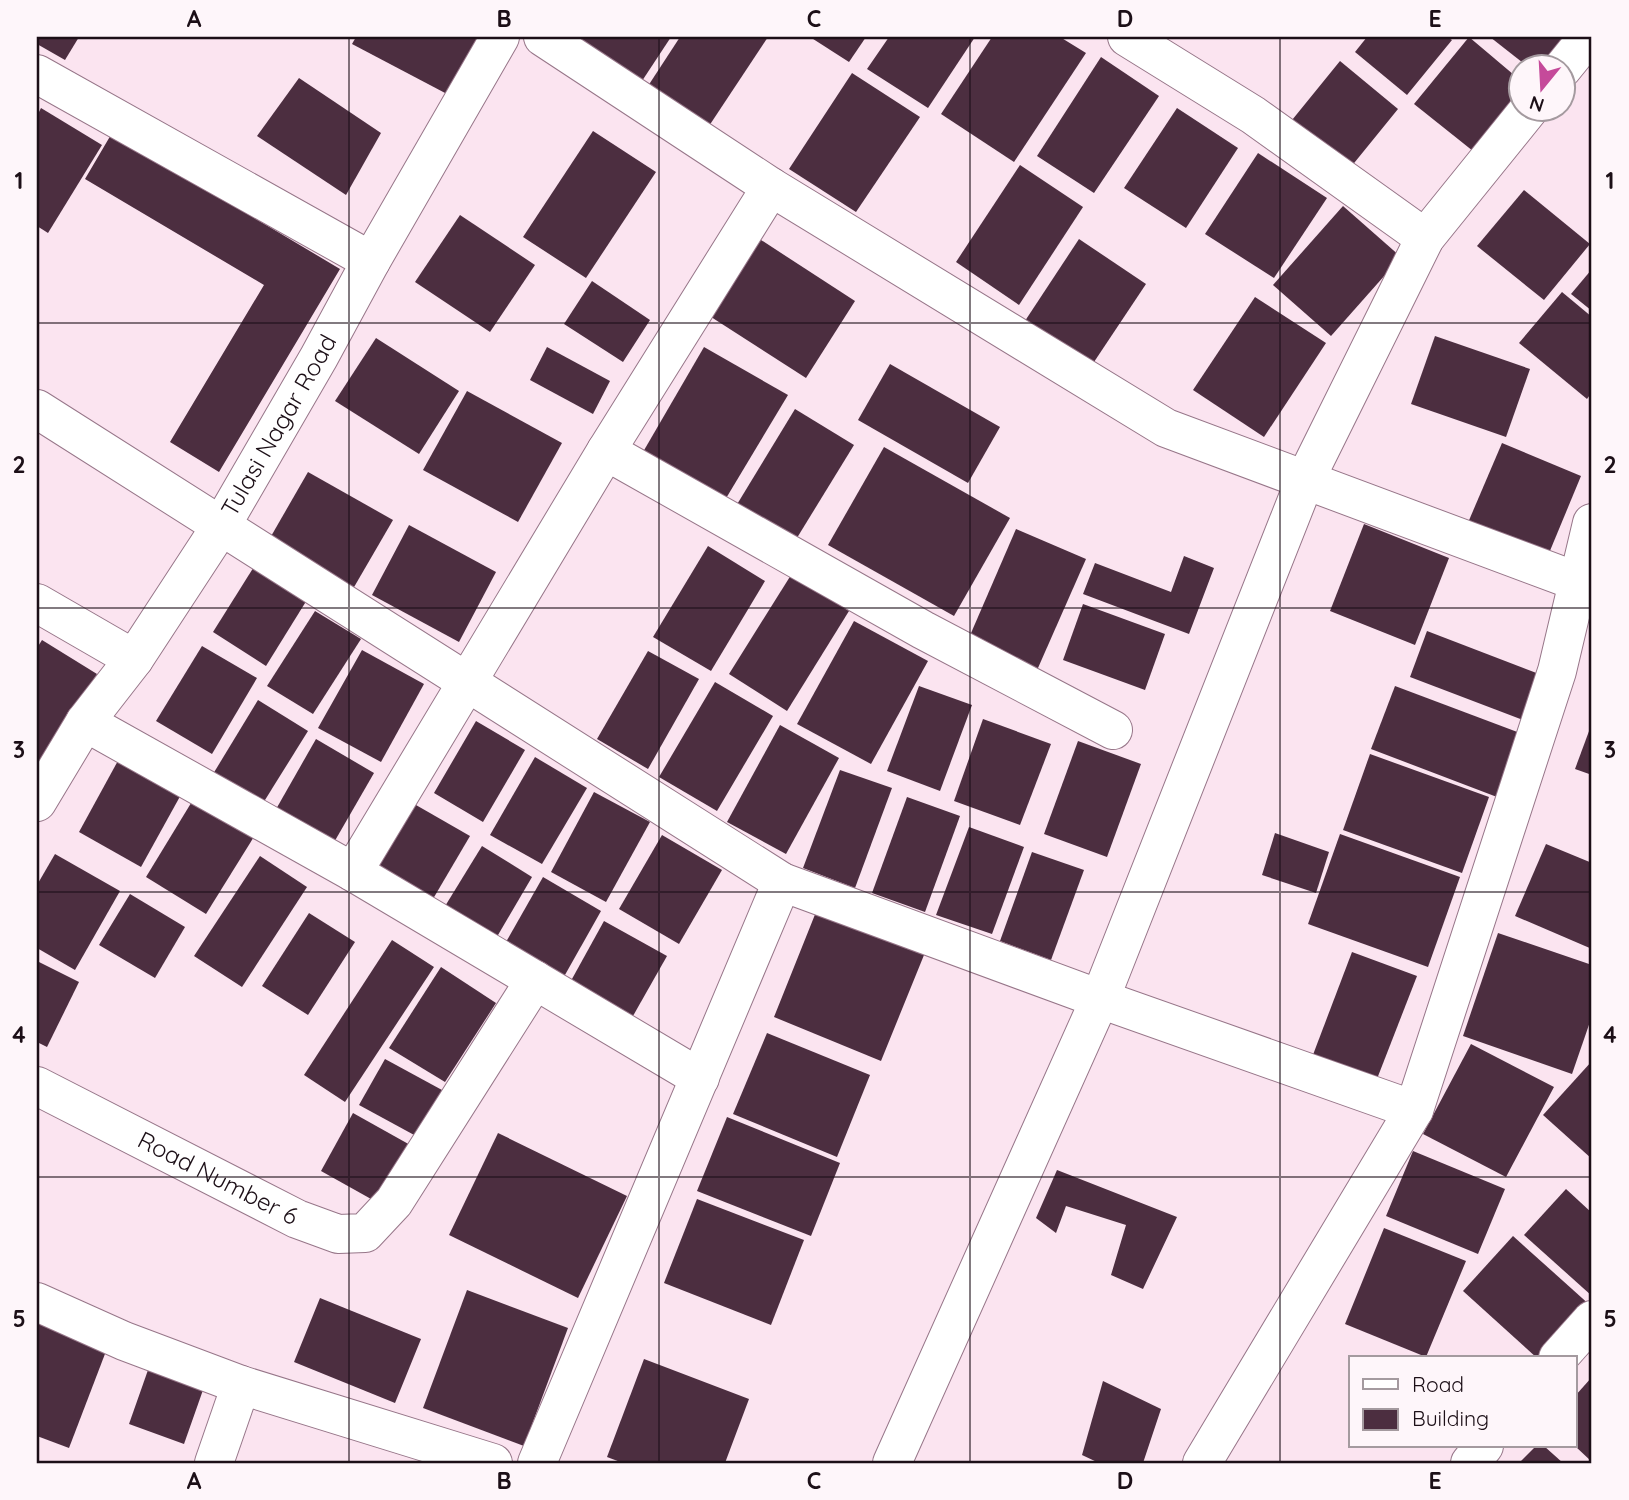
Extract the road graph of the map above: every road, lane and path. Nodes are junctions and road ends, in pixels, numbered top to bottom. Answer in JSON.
{"nodes":[{"id":1,"x":500,"y":37,"type":"edge"},
{"id":2,"x":543,"y":37,"type":"edge"},
{"id":3,"x":1128,"y":37,"type":"edge"},
{"id":4,"x":1588,"y":37,"type":"edge"},
{"id":5,"x":1576,"y":52,"type":"edge"},
{"id":6,"x":37,"y":74,"type":"edge"},
{"id":7,"x":1519,"y":122,"type":"edge"},
{"id":8,"x":771,"y":187,"type":"junction"},
{"id":9,"x":1424,"y":238,"type":"junction"},
{"id":10,"x":371,"y":261,"type":"junction"},
{"id":11,"x":37,"y":409,"type":"edge"},
{"id":12,"x":606,"y":451,"type":"junction"},
{"id":13,"x":1305,"y":480,"type":"junction"},
{"id":14,"x":1592,"y":523,"type":"edge"},
{"id":15,"x":221,"y":526,"type":"junction"},
{"id":16,"x":1585,"y":584,"type":"edge"},
{"id":17,"x":37,"y":603,"type":"edge"},
{"id":18,"x":134,"y":659,"type":"junction"},
{"id":19,"x":467,"y":682,"type":"junction"},
{"id":20,"x":85,"y":722,"type":"junction"},
{"id":21,"x":1113,"y":730,"type":"dead end"},
{"id":22,"x":37,"y":802,"type":"edge"},
{"id":23,"x":353,"y":872,"type":"junction"},
{"id":24,"x":782,"y":882,"type":"junction"},
{"id":25,"x":535,"y":980,"type":"junction"},
{"id":26,"x":1100,"y":999,"type":"junction"},
{"id":27,"x":700,"y":1079,"type":"junction"},
{"id":28,"x":37,"y":1086,"type":"edge"},
{"id":29,"x":1414,"y":1110,"type":"junction"},
{"id":30,"x":37,"y":1302,"type":"edge"},
{"id":31,"x":1592,"y":1320,"type":"edge"},
{"id":32,"x":1560,"y":1356,"type":"edge"},
{"id":33,"x":241,"y":1385,"type":"junction"},
{"id":34,"x":1482,"y":1448,"type":"edge"},
{"id":35,"x":214,"y":1463,"type":"edge"},
{"id":36,"x":493,"y":1463,"type":"edge"},
{"id":37,"x":537,"y":1463,"type":"edge"},
{"id":38,"x":892,"y":1463,"type":"edge"},
{"id":39,"x":1202,"y":1463,"type":"edge"},
{"id":40,"x":1470,"y":1463,"type":"edge"}],
"edges":[{"from":1,"to":10,"type":"street","name":"Tulasi Nagar Road"},
{"from":2,"to":8,"type":"street"},
{"from":3,"to":9,"type":"street"},
{"from":4,"to":5,"type":"street"},
{"from":6,"to":10,"type":"street"},
{"from":7,"to":9,"type":"street"},
{"from":8,"to":12,"type":"street"},
{"from":8,"to":13,"type":"street"},
{"from":9,"to":13,"type":"street"},
{"from":10,"to":15,"type":"street","name":"Tulasi Nagar Road"},
{"from":11,"to":15,"type":"street"},
{"from":12,"to":19,"type":"street"},
{"from":12,"to":21,"type":"street"},
{"from":13,"to":16,"type":"street"},
{"from":13,"to":26,"type":"street"},
{"from":14,"to":16,"type":"street"},
{"from":15,"to":18,"type":"street","name":"Tulasi Nagar Road"},
{"from":15,"to":19,"type":"street"},
{"from":16,"to":29,"type":"street"},
{"from":17,"to":18,"type":"street"},
{"from":18,"to":20,"type":"street","name":"Tulasi Nagar Road"},
{"from":19,"to":23,"type":"street"},
{"from":19,"to":24,"type":"street"},
{"from":20,"to":22,"type":"street","name":"Tulasi Nagar Road"},
{"from":20,"to":23,"type":"street"},
{"from":23,"to":25,"type":"street"},
{"from":24,"to":26,"type":"street"},
{"from":24,"to":27,"type":"street"},
{"from":25,"to":27,"type":"street"},
{"from":25,"to":28,"type":"street","name":"Road Number 6"},
{"from":26,"to":29,"type":"street"},
{"from":26,"to":38,"type":"street"},
{"from":27,"to":37,"type":"street"},
{"from":29,"to":39,"type":"street"},
{"from":30,"to":33,"type":"street"},
{"from":31,"to":32,"type":"street"},
{"from":33,"to":35,"type":"street"},
{"from":33,"to":36,"type":"street"},
{"from":34,"to":40,"type":"street"}]}
